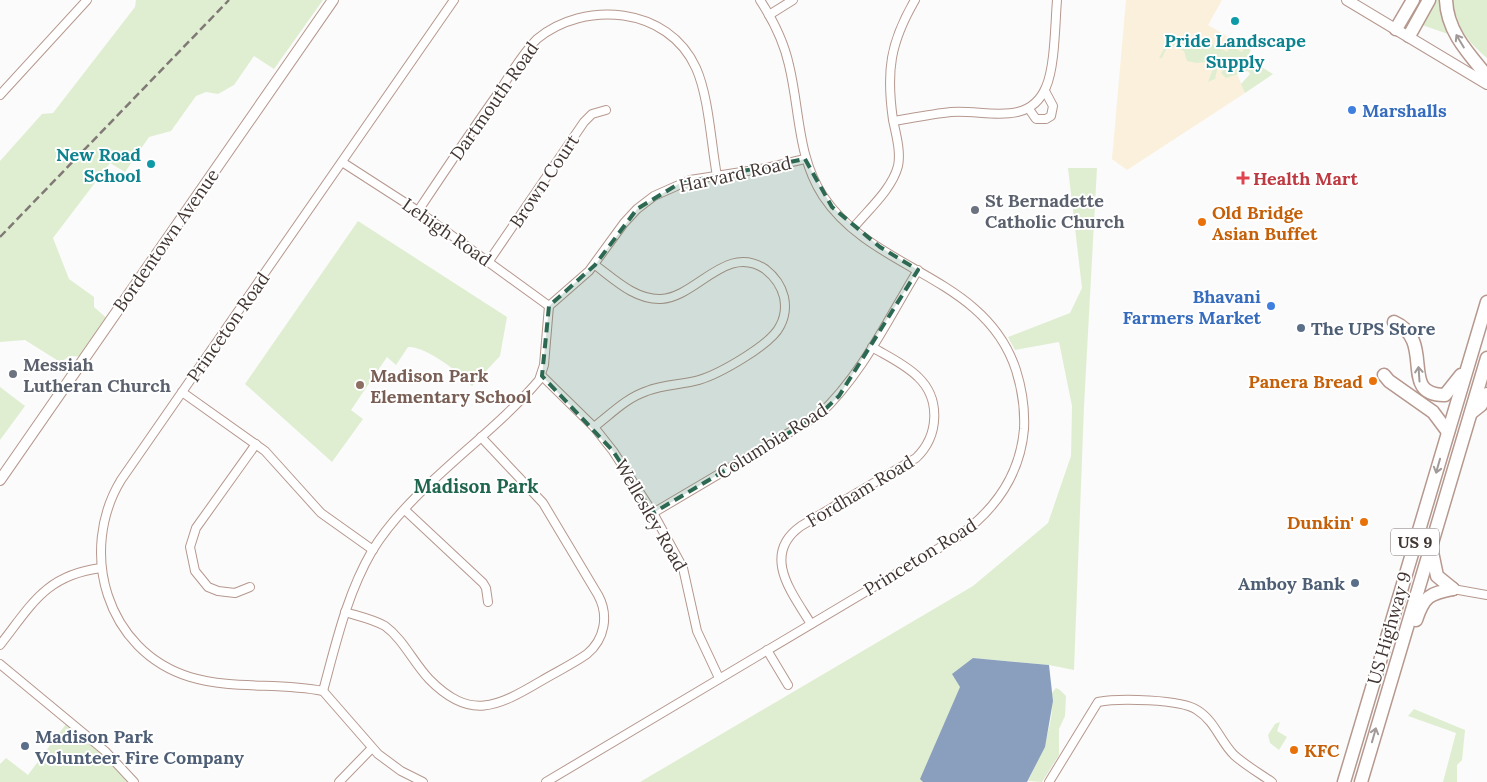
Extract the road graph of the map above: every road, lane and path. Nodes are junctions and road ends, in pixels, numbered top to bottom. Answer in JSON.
{"nodes":[{"id":1,"x":87,"y":0,"type":"edge"},
{"id":2,"x":333,"y":0,"type":"edge"},
{"id":3,"x":454,"y":0,"type":"edge"},
{"id":4,"x":760,"y":0,"type":"edge"},
{"id":5,"x":793,"y":0,"type":"edge"},
{"id":6,"x":915,"y":0,"type":"edge"},
{"id":7,"x":1057,"y":0,"type":"edge"},
{"id":8,"x":1347,"y":0,"type":"edge"},
{"id":9,"x":1413,"y":0,"type":"edge"},
{"id":10,"x":1429,"y":0,"type":"edge"},
{"id":11,"x":1446,"y":0,"type":"edge"},
{"id":12,"x":769,"y":15,"type":"junction"},
{"id":13,"x":1396,"y":29,"type":"junction"},
{"id":14,"x":1409,"y":36,"type":"junction"},
{"id":15,"x":1487,"y":76,"type":"edge"},
{"id":16,"x":1487,"y":84,"type":"edge"},
{"id":17,"x":1045,"y":91,"type":"junction"},
{"id":18,"x":0,"y":96,"type":"edge"},
{"id":19,"x":1029,"y":109,"type":"junction"},
{"id":20,"x":606,"y":110,"type":"dead end"},
{"id":21,"x":894,"y":121,"type":"junction"},
{"id":22,"x":805,"y":159,"type":"junction"},
{"id":23,"x":342,"y":162,"type":"junction"},
{"id":24,"x":717,"y":176,"type":"junction"},
{"id":25,"x":418,"y":210,"type":"junction"},
{"id":26,"x":854,"y":227,"type":"junction"},
{"id":27,"x":489,"y":261,"type":"junction"},
{"id":28,"x":595,"y":265,"type":"junction"},
{"id":29,"x":918,"y":270,"type":"junction"},
{"id":30,"x":1487,"y":302,"type":"edge"},
{"id":31,"x":549,"y":306,"type":"junction"},
{"id":32,"x":1394,"y":322,"type":"dead end"},
{"id":33,"x":872,"y":347,"type":"junction"},
{"id":34,"x":1487,"y":358,"type":"edge"},
{"id":35,"x":1470,"y":360,"type":"junction"},
{"id":36,"x":1384,"y":375,"type":"dead end"},
{"id":37,"x":542,"y":376,"type":"junction"},
{"id":38,"x":182,"y":392,"type":"junction"},
{"id":39,"x":1487,"y":394,"type":"edge"},
{"id":40,"x":1470,"y":414,"type":"junction"},
{"id":41,"x":594,"y":427,"type":"junction"},
{"id":42,"x":1448,"y":432,"type":"junction"},
{"id":43,"x":481,"y":437,"type":"junction"},
{"id":44,"x":256,"y":444,"type":"junction"},
{"id":45,"x":0,"y":480,"type":"edge"},
{"id":46,"x":405,"y":510,"type":"junction"},
{"id":47,"x":653,"y":513,"type":"junction"},
{"id":48,"x":1431,"y":543,"type":"junction"},
{"id":49,"x":373,"y":550,"type":"junction"},
{"id":50,"x":101,"y":568,"type":"junction"},
{"id":51,"x":250,"y":586,"type":"dead end"},
{"id":52,"x":1452,"y":589,"type":"junction"},
{"id":53,"x":1487,"y":595,"type":"edge"},
{"id":54,"x":488,"y":602,"type":"dead end"},
{"id":55,"x":345,"y":612,"type":"junction"},
{"id":56,"x":811,"y":624,"type":"junction"},
{"id":57,"x":0,"y":645,"type":"edge"},
{"id":58,"x":767,"y":650,"type":"junction"},
{"id":59,"x":0,"y":664,"type":"edge"},
{"id":60,"x":719,"y":678,"type":"junction"},
{"id":61,"x":1390,"y":679,"type":"junction"},
{"id":62,"x":788,"y":685,"type":"dead end"},
{"id":63,"x":1371,"y":689,"type":"junction"},
{"id":64,"x":323,"y":691,"type":"junction"},
{"id":65,"x":372,"y":748,"type":"junction"},
{"id":66,"x":134,"y":782,"type":"edge"},
{"id":67,"x":339,"y":782,"type":"edge"},
{"id":68,"x":423,"y":782,"type":"edge"},
{"id":69,"x":546,"y":782,"type":"edge"},
{"id":70,"x":1049,"y":782,"type":"edge"},
{"id":71,"x":1272,"y":782,"type":"edge"},
{"id":72,"x":1335,"y":782,"type":"edge"},
{"id":73,"x":1344,"y":782,"type":"edge"},
{"id":74,"x":1361,"y":782,"type":"edge"}],
"edges":[{"from":1,"to":18,"type":"street"},
{"from":2,"to":45,"type":"street","name":"Bordentown Avenue"},
{"from":3,"to":23,"type":"street","name":"Princeton Road"},
{"from":4,"to":12,"type":"street","name":"Princeton Road"},
{"from":5,"to":12,"type":"street"},
{"from":6,"to":21,"type":"street"},
{"from":7,"to":17,"type":"street"},
{"from":8,"to":13,"type":"street"},
{"from":9,"to":13,"type":"highway"},
{"from":10,"to":14,"type":"highway"},
{"from":15,"to":11,"type":"highway","one_way":true},
{"from":12,"to":22,"type":"street","name":"Princeton Road"},
{"from":13,"to":14,"type":"street"},
{"from":14,"to":16,"type":"street"},
{"from":17,"to":19,"type":"street"},
{"from":17,"to":19,"type":"street"},
{"from":19,"to":21,"type":"street"},
{"from":20,"to":27,"type":"street","name":"Brown Court"},
{"from":21,"to":26,"type":"street"},
{"from":22,"to":24,"type":"street","name":"Harvard Road"},
{"from":22,"to":26,"type":"street","name":"Princeton Road"},
{"from":23,"to":25,"type":"street","name":"Lehigh Road"},
{"from":23,"to":38,"type":"street","name":"Princeton Road"},
{"from":24,"to":25,"type":"street","name":"Dartmouth Road"},
{"from":24,"to":28,"type":"street","name":"Harvard Road"},
{"from":25,"to":27,"type":"street","name":"Lehigh Road"},
{"from":26,"to":29,"type":"street","name":"Princeton Road"},
{"from":27,"to":31,"type":"street","name":"Lehigh Road"},
{"from":28,"to":31,"type":"street","name":"Harvard Road"},
{"from":28,"to":41,"type":"street"},
{"from":29,"to":33,"type":"street","name":"Columbia Road"},
{"from":29,"to":56,"type":"street","name":"Princeton Road"},
{"from":30,"to":35,"type":"highway","name":"US Highway 9","number":"US 9"},
{"from":31,"to":37,"type":"street"},
{"from":35,"to":32,"type":"highway","one_way":true},
{"from":33,"to":47,"type":"street","name":"Columbia Road"},
{"from":33,"to":56,"type":"street","name":"Fordham Road"},
{"from":34,"to":40,"type":"highway","name":"US Highway 9","number":"US 9"},
{"from":35,"to":42,"type":"highway","name":"US Highway 9","number":"US 9"},
{"from":36,"to":42,"type":"highway"},
{"from":37,"to":41,"type":"street","name":"Wellesley Road"},
{"from":37,"to":43,"type":"street"},
{"from":38,"to":44,"type":"street"},
{"from":38,"to":50,"type":"street","name":"Princeton Road"},
{"from":39,"to":40,"type":"highway"},
{"from":40,"to":48,"type":"highway","name":"US Highway 9","number":"US 9"},
{"from":41,"to":47,"type":"street","name":"Wellesley Road"},
{"from":42,"to":63,"type":"highway","name":"US Highway 9","number":"US 9","one_way":true},
{"from":43,"to":46,"type":"street"},
{"from":43,"to":55,"type":"street"},
{"from":44,"to":49,"type":"street"},
{"from":44,"to":51,"type":"street"},
{"from":46,"to":49,"type":"street"},
{"from":46,"to":54,"type":"street"},
{"from":47,"to":60,"type":"street","name":"Wellesley Road"},
{"from":48,"to":52,"type":"highway"},
{"from":48,"to":61,"type":"highway","name":"US Highway 9","number":"US 9"},
{"from":49,"to":55,"type":"street"},
{"from":50,"to":57,"type":"street"},
{"from":50,"to":64,"type":"street","name":"Princeton Road"},
{"from":52,"to":53,"type":"street"},
{"from":52,"to":61,"type":"highway"},
{"from":55,"to":64,"type":"street"},
{"from":56,"to":58,"type":"street","name":"Princeton Road"},
{"from":58,"to":60,"type":"street","name":"Princeton Road"},
{"from":58,"to":62,"type":"street"},
{"from":59,"to":66,"type":"street"},
{"from":60,"to":69,"type":"street","name":"Princeton Road"},
{"from":74,"to":61,"type":"highway","name":"US Highway 9","number":"US 9","one_way":true},
{"from":63,"to":72,"type":"highway"},
{"from":63,"to":73,"type":"highway","name":"US Highway 9","number":"US 9"},
{"from":64,"to":65,"type":"street"},
{"from":65,"to":67,"type":"street"},
{"from":65,"to":68,"type":"street"},
{"from":70,"to":71,"type":"street"}]}
